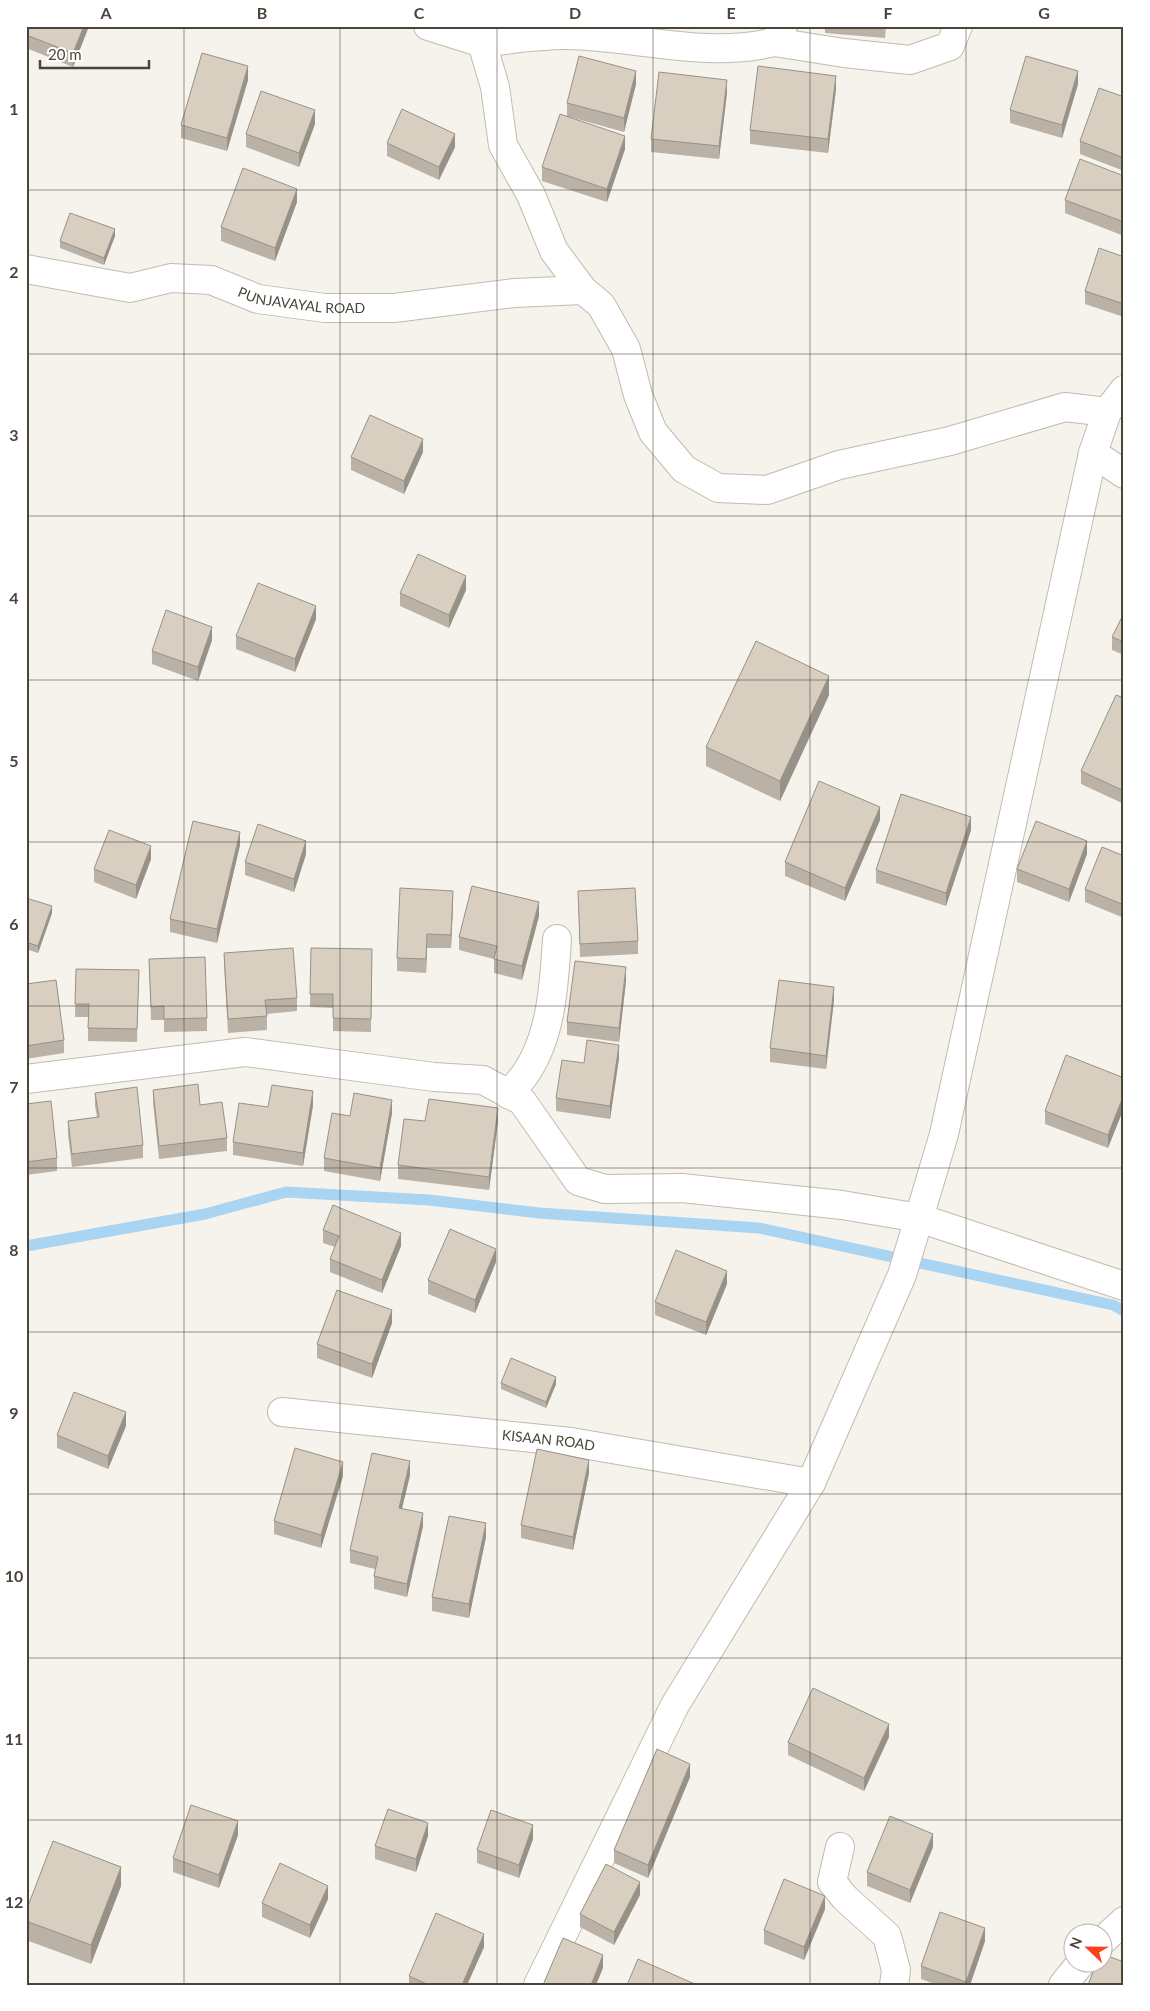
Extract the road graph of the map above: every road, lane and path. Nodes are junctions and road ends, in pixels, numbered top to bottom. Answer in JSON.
{"nodes":[{"id":1,"x":428,"y":26,"type":"edge"},
{"id":2,"x":958,"y":26,"type":"edge"},
{"id":3,"x":779,"y":34,"type":"edge"},
{"id":4,"x":482,"y":43,"type":"junction"},
{"id":5,"x":26,"y":269,"type":"edge"},
{"id":6,"x":583,"y":290,"type":"junction"},
{"id":7,"x":1124,"y":390,"type":"edge"},
{"id":8,"x":1107,"y":412,"type":"junction"},
{"id":9,"x":1093,"y":453,"type":"junction"},
{"id":10,"x":1124,"y":474,"type":"edge"},
{"id":11,"x":557,"y":939,"type":"dead end"},
{"id":12,"x":26,"y":1079,"type":"edge"},
{"id":13,"x":508,"y":1094,"type":"junction"},
{"id":14,"x":917,"y":1225,"type":"junction"},
{"id":15,"x":1124,"y":1286,"type":"edge"},
{"id":16,"x":282,"y":1412,"type":"dead end"},
{"id":17,"x":811,"y":1483,"type":"junction"},
{"id":18,"x":840,"y":1848,"type":"dead end"},
{"id":19,"x":1072,"y":1974,"type":"edge"},
{"id":20,"x":538,"y":1985,"type":"edge"},
{"id":21,"x":894,"y":1985,"type":"edge"},
{"id":22,"x":1063,"y":1985,"type":"edge"}],
"edges":[{"from":1,"to":4,"type":"street"},
{"from":2,"to":3,"type":"street"},
{"from":3,"to":4,"type":"street"},
{"from":4,"to":6,"type":"street"},
{"from":5,"to":6,"type":"street","name":"PUNJAVAYAL ROAD"},
{"from":6,"to":8,"type":"street"},
{"from":7,"to":8,"type":"street"},
{"from":8,"to":9,"type":"street"},
{"from":9,"to":10,"type":"street"},
{"from":9,"to":14,"type":"street"},
{"from":11,"to":13,"type":"street"},
{"from":12,"to":13,"type":"street"},
{"from":13,"to":14,"type":"street"},
{"from":14,"to":15,"type":"street"},
{"from":14,"to":17,"type":"street"},
{"from":16,"to":17,"type":"street","name":"KISAAN ROAD"},
{"from":17,"to":20,"type":"street"},
{"from":18,"to":21,"type":"street"},
{"from":19,"to":22,"type":"street"}]}
